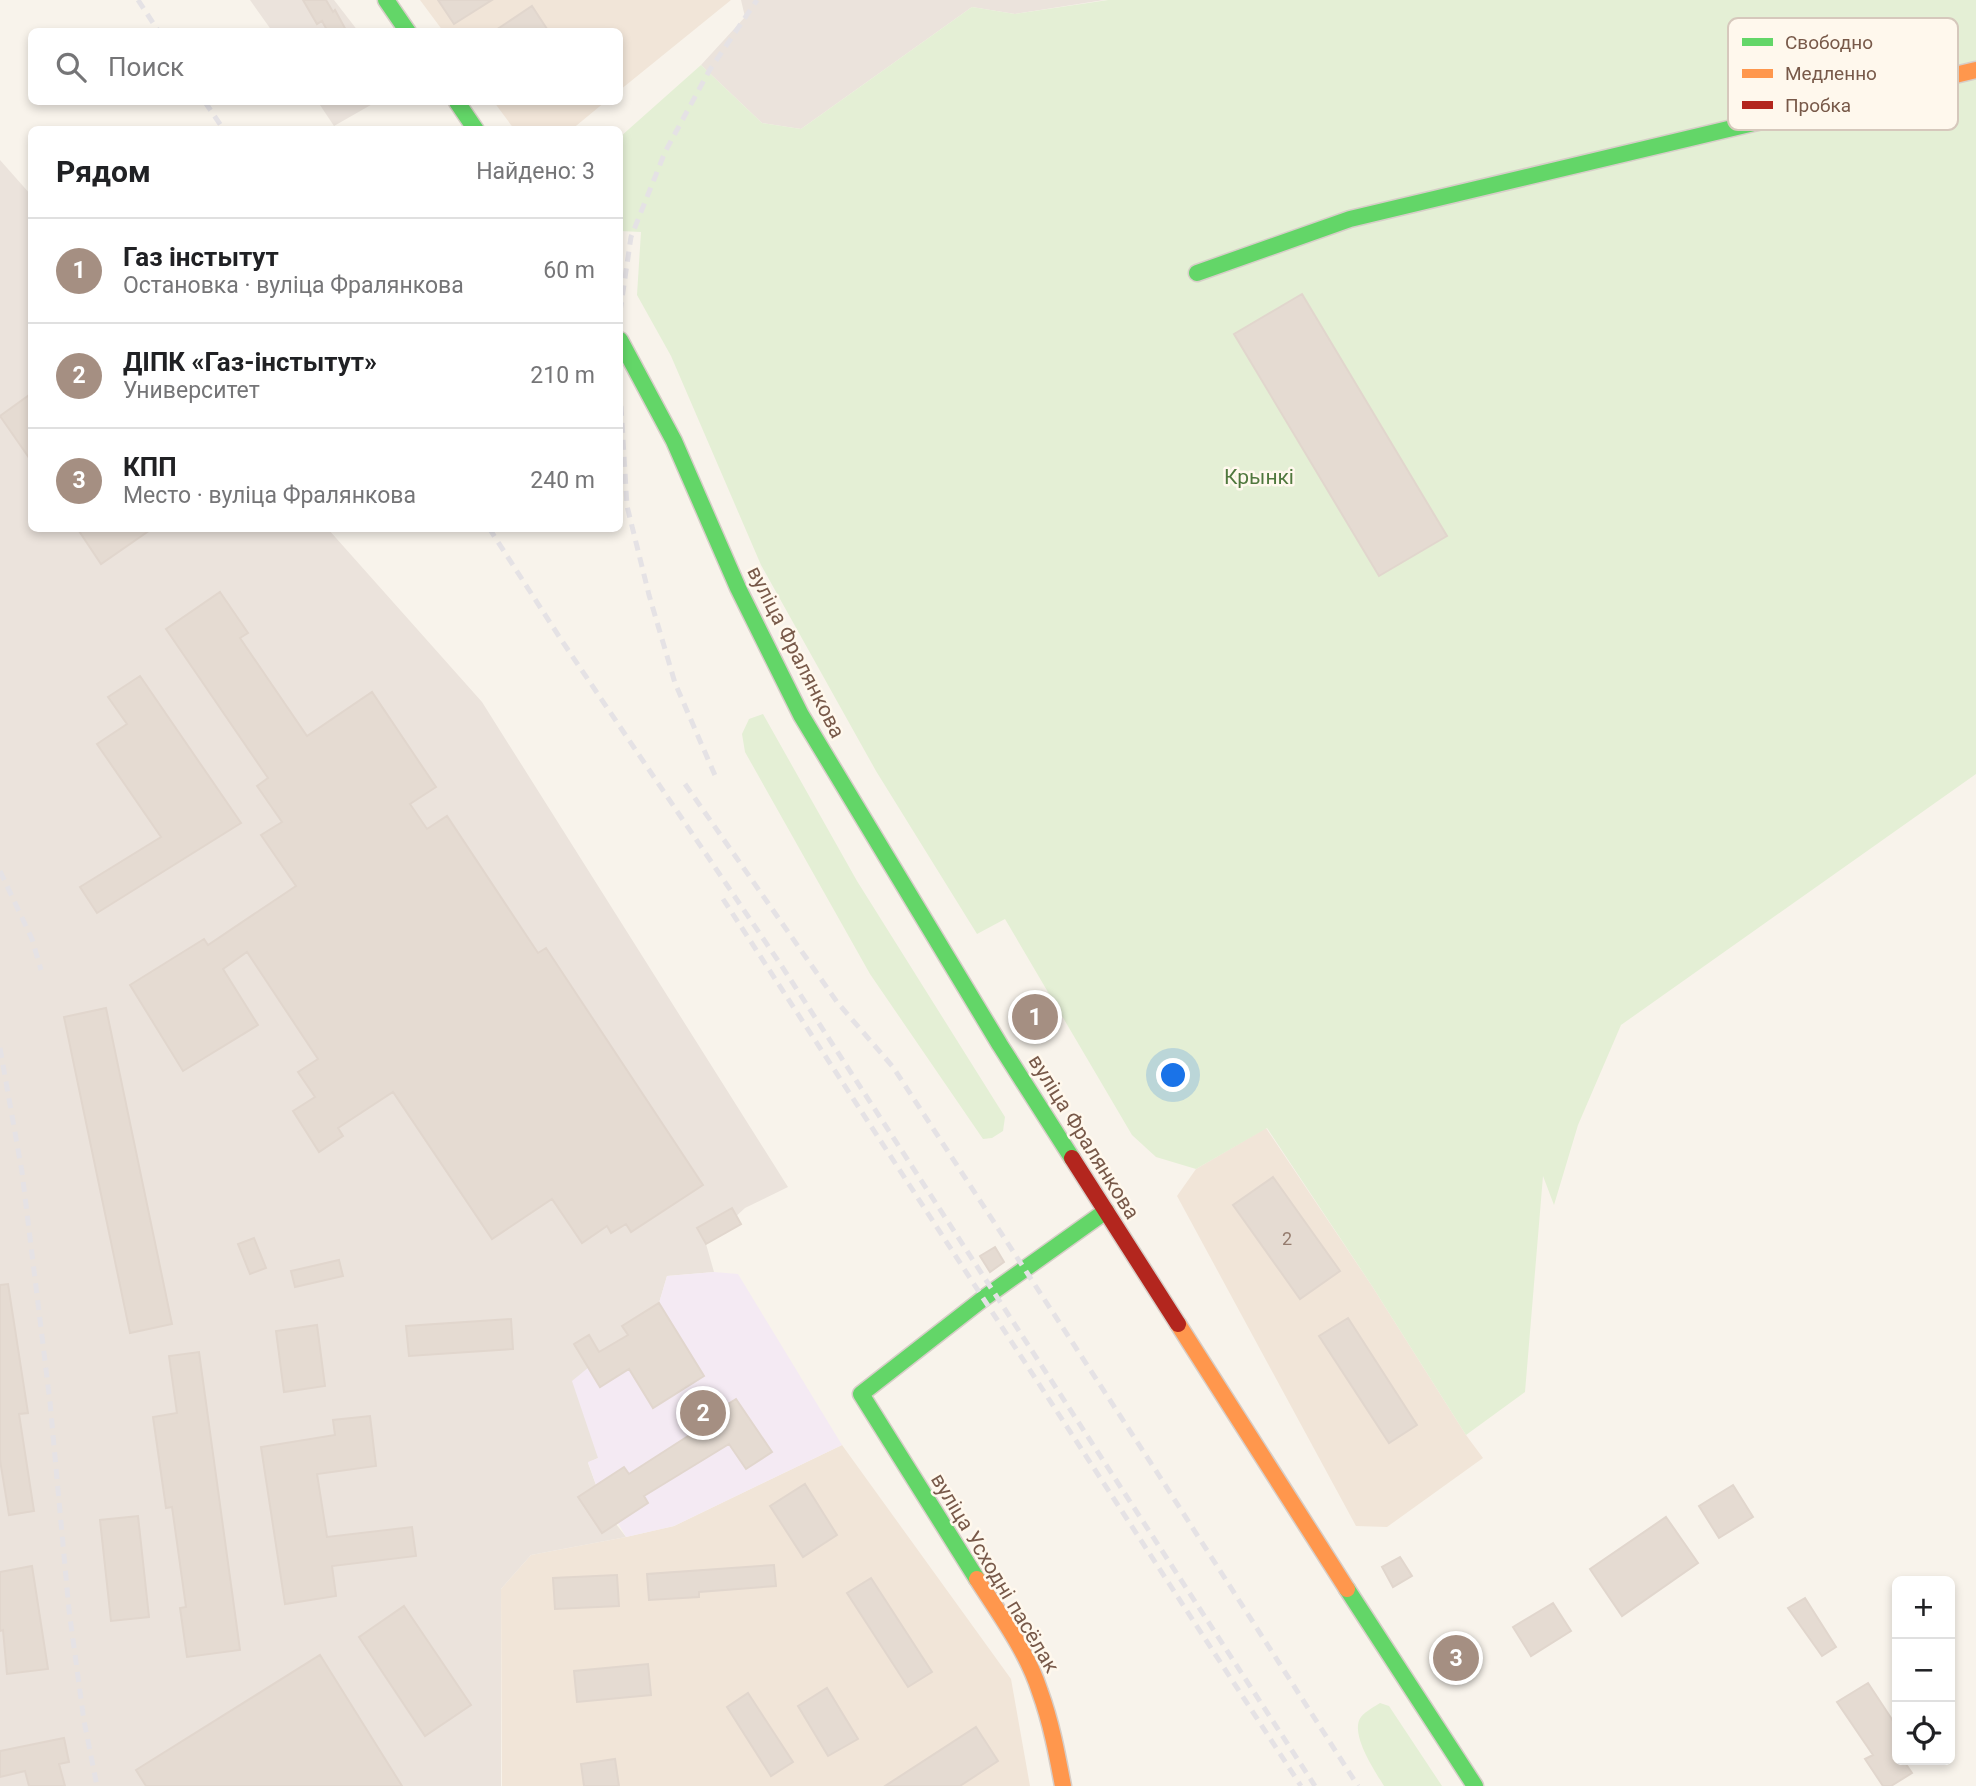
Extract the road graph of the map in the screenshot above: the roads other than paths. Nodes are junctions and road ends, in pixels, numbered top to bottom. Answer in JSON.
{"nodes":[{"id":1,"x":386,"y":0,"type":"edge"},
{"id":2,"x":405,"y":28,"type":"edge"},
{"id":3,"x":1976,"y":70,"type":"edge"},
{"id":4,"x":1958,"y":74,"type":"edge"},
{"id":5,"x":459,"y":105,"type":"edge"},
{"id":6,"x":473,"y":126,"type":"edge"},
{"id":7,"x":1728,"y":129,"type":"edge"},
{"id":8,"x":1197,"y":273,"type":"dead end"},
{"id":9,"x":623,"y":346,"type":"edge"},
{"id":10,"x":1106,"y":1211,"type":"junction"},
{"id":11,"x":1063,"y":1786,"type":"edge"},
{"id":12,"x":1475,"y":1786,"type":"edge"}],
"edges":[{"from":1,"to":2,"type":"main road"},
{"from":3,"to":4,"type":"main road"},
{"from":5,"to":6,"type":"main road"},
{"from":7,"to":8,"type":"main road"},
{"from":9,"to":10,"type":"main road","name":"вуліца Фралянкова"},
{"from":10,"to":11,"type":"main road","name":"вуліца Усходні пасёлак"},
{"from":10,"to":12,"type":"main road","name":"вуліца Фралянкова"}]}
